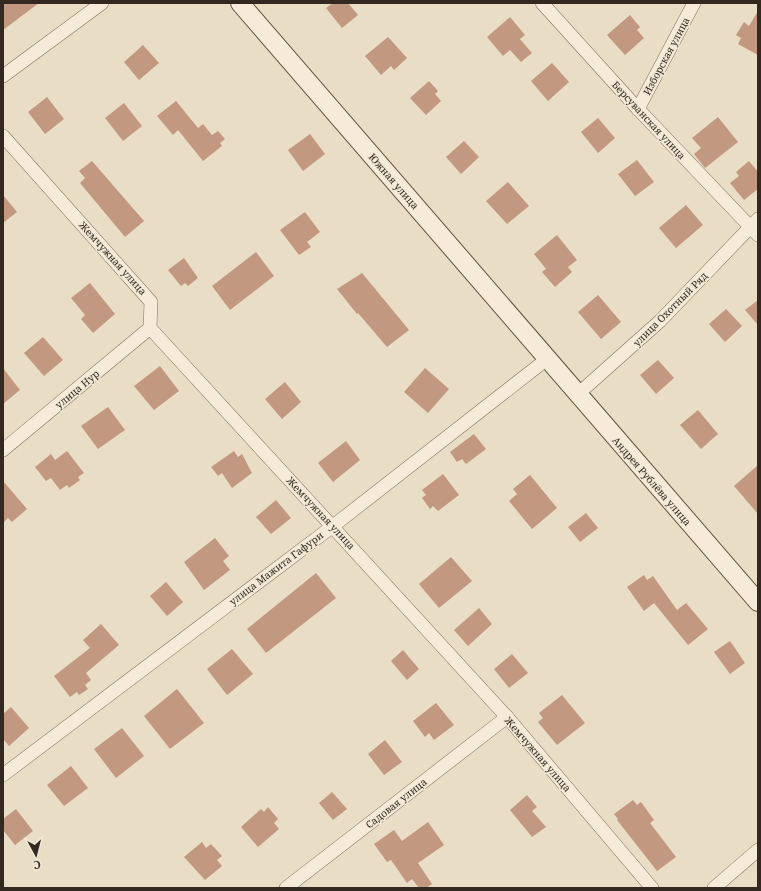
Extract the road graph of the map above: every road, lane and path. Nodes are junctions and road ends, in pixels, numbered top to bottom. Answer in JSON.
{"nodes":[{"id":1,"x":102,"y":3,"type":"edge"},
{"id":2,"x":240,"y":3,"type":"edge"},
{"id":3,"x":542,"y":3,"type":"edge"},
{"id":4,"x":694,"y":3,"type":"edge"},
{"id":5,"x":3,"y":76,"type":"edge"},
{"id":6,"x":638,"y":109,"type":"junction"},
{"id":7,"x":3,"y":136,"type":"edge"},
{"id":8,"x":756,"y":226,"type":"edge"},
{"id":9,"x":150,"y":328,"type":"junction"},
{"id":10,"x":547,"y":359,"type":"junction"},
{"id":11,"x":578,"y":394,"type":"junction"},
{"id":12,"x":3,"y":450,"type":"edge"},
{"id":13,"x":333,"y":526,"type":"junction"},
{"id":14,"x":758,"y":602,"type":"edge"},
{"id":15,"x":507,"y":717,"type":"junction"},
{"id":16,"x":3,"y":775,"type":"edge"},
{"id":17,"x":758,"y":850,"type":"edge"},
{"id":18,"x":286,"y":888,"type":"edge"},
{"id":19,"x":652,"y":888,"type":"edge"},
{"id":20,"x":714,"y":888,"type":"edge"}],
"edges":[{"from":1,"to":5,"type":"street"},
{"from":2,"to":10,"type":"street","name":"Южная улица"},
{"from":3,"to":6,"type":"street","name":"Берсуванская улица"},
{"from":4,"to":6,"type":"street","name":"Изборская улица"},
{"from":6,"to":8,"type":"street","name":"Берсуванская улица"},
{"from":7,"to":9,"type":"street","name":"Жемчужная улица"},
{"from":8,"to":11,"type":"street","name":"улица Охотный Ряд"},
{"from":9,"to":12,"type":"street","name":"улица Нур"},
{"from":9,"to":13,"type":"street","name":"Жемчужная улица"},
{"from":10,"to":11,"type":"street","name":"Андрея Рублёва улица"},
{"from":10,"to":13,"type":"street","name":"улица Мажита Гафури"},
{"from":11,"to":14,"type":"street","name":"Андрея Рублёва улица"},
{"from":13,"to":15,"type":"street","name":"Жемчужная улица"},
{"from":13,"to":16,"type":"street","name":"улица Мажита Гафури"},
{"from":15,"to":18,"type":"street","name":"Садовая улица"},
{"from":15,"to":19,"type":"street","name":"Жемчужная улица"},
{"from":17,"to":20,"type":"street"}]}
